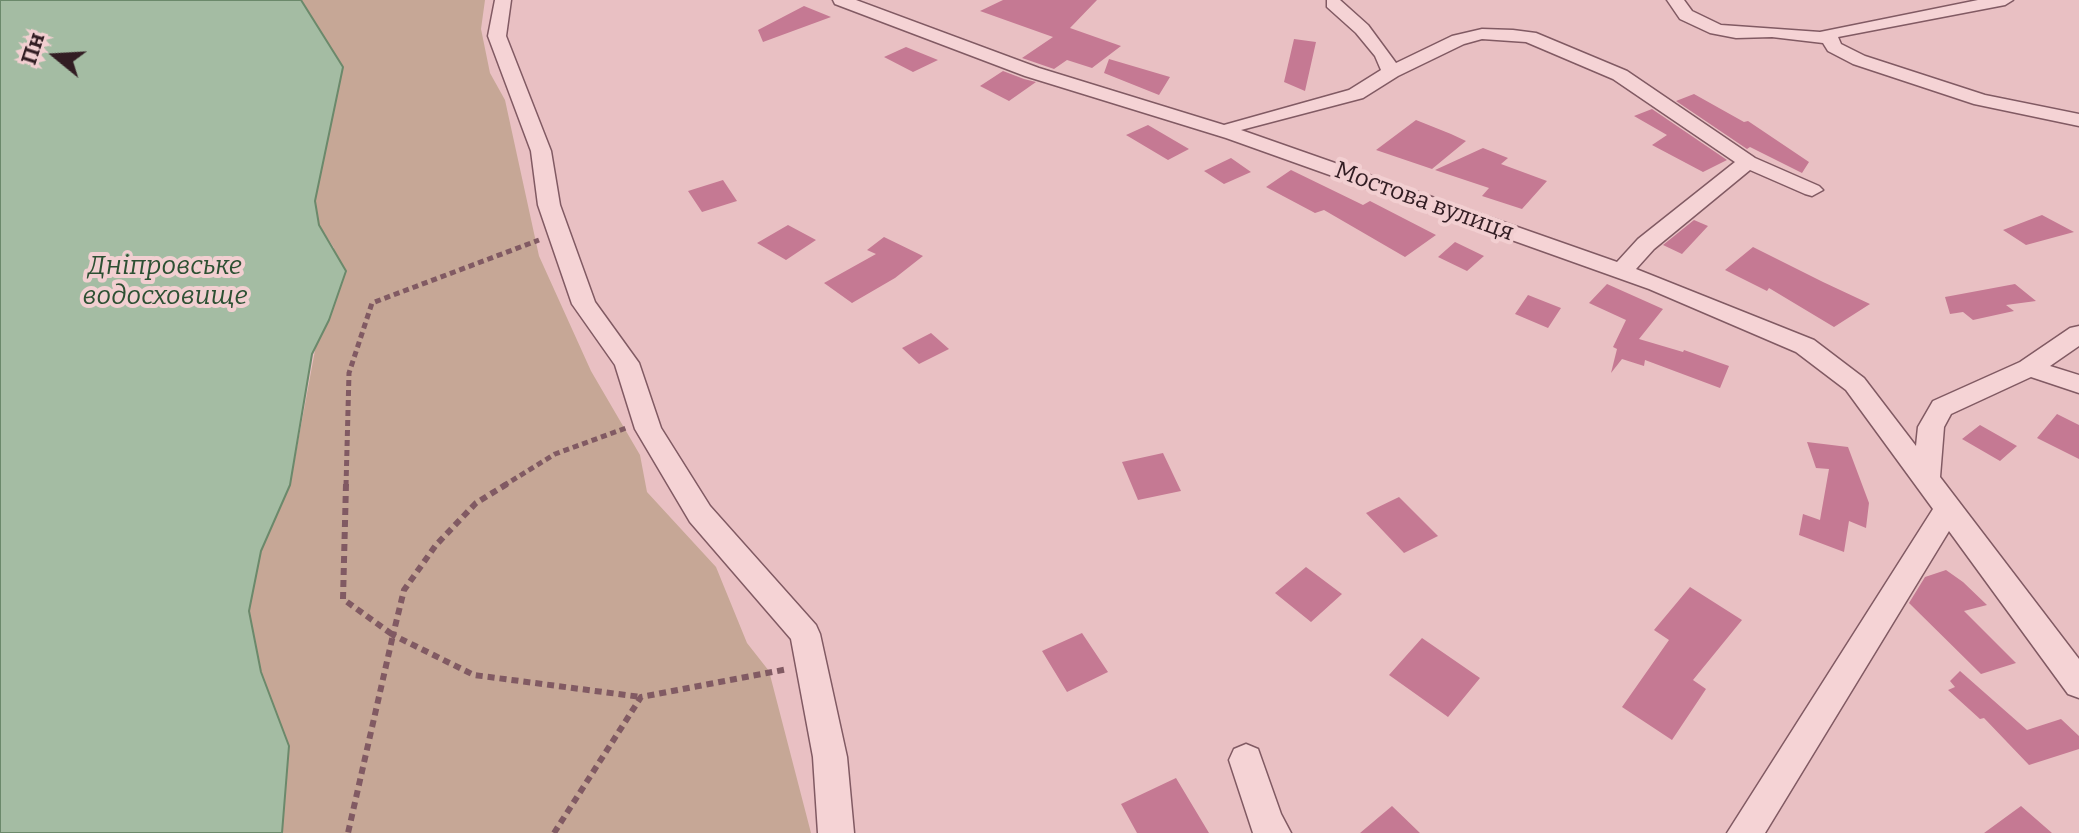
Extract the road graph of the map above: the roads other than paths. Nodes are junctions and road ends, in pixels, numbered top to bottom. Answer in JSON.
{"nodes":[{"id":1,"x":503,"y":0,"type":"edge"},
{"id":2,"x":841,"y":0,"type":"edge"},
{"id":3,"x":1675,"y":0,"type":"edge"},
{"id":4,"x":2005,"y":0,"type":"edge"},
{"id":5,"x":1333,"y":3,"type":"dead end"},
{"id":6,"x":1828,"y":38,"type":"junction"},
{"id":7,"x":1391,"y":72,"type":"junction"},
{"id":8,"x":2079,"y":124,"type":"edge"},
{"id":9,"x":1228,"y":132,"type":"junction"},
{"id":10,"x":1748,"y":162,"type":"junction"},
{"id":11,"x":1812,"y":190,"type":"dead end"},
{"id":12,"x":1621,"y":271,"type":"junction"},
{"id":13,"x":2079,"y":334,"type":"edge"},
{"id":14,"x":2029,"y":368,"type":"junction"},
{"id":15,"x":2079,"y":384,"type":"edge"},
{"id":16,"x":1926,"y":479,"type":"junction"},
{"id":17,"x":1948,"y":508,"type":"junction"},
{"id":18,"x":2079,"y":684,"type":"edge"},
{"id":19,"x":1246,"y":760,"type":"dead end"},
{"id":20,"x":836,"y":833,"type":"edge"},
{"id":21,"x":1273,"y":833,"type":"edge"},
{"id":22,"x":1745,"y":833,"type":"edge"}],
"edges":[{"from":1,"to":20,"type":"street"},
{"from":2,"to":9,"type":"street","name":"Мостова вулиця"},
{"from":3,"to":6,"type":"street"},
{"from":4,"to":6,"type":"street"},
{"from":5,"to":7,"type":"street"},
{"from":6,"to":8,"type":"street"},
{"from":7,"to":9,"type":"street"},
{"from":7,"to":10,"type":"street"},
{"from":9,"to":12,"type":"street","name":"Мостова вулиця"},
{"from":10,"to":11,"type":"street"},
{"from":10,"to":12,"type":"street"},
{"from":12,"to":16,"type":"street","name":"Мостова вулиця"},
{"from":13,"to":14,"type":"street"},
{"from":14,"to":15,"type":"street"},
{"from":14,"to":16,"type":"street"},
{"from":16,"to":17,"type":"street","name":"Мостова вулиця"},
{"from":17,"to":18,"type":"street","name":"Мостова вулиця"},
{"from":17,"to":22,"type":"street"},
{"from":19,"to":21,"type":"street"}]}
